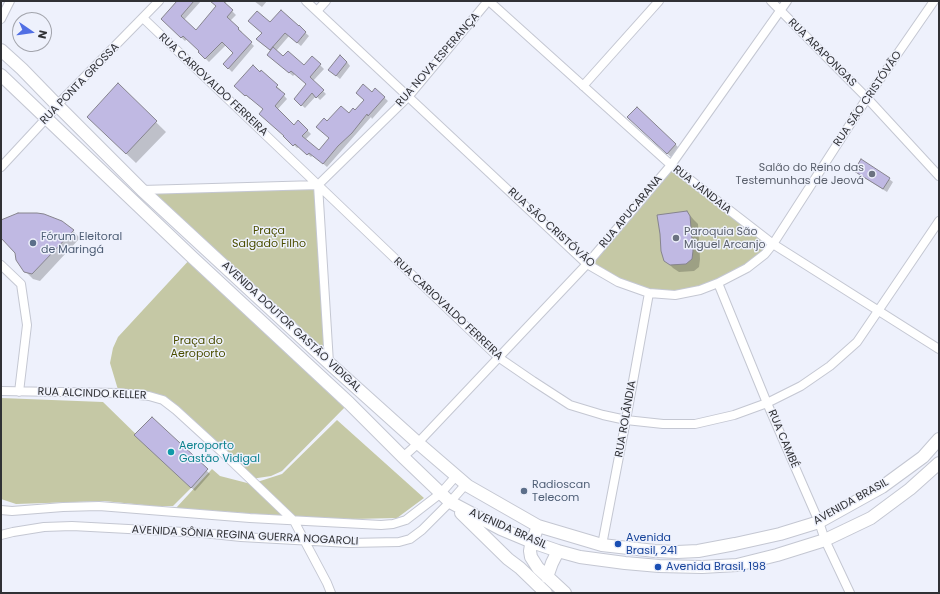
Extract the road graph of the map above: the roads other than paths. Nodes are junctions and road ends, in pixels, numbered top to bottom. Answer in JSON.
{"nodes":[{"id":1,"x":10,"y":1,"type":"edge"},
{"id":2,"x":159,"y":1,"type":"edge"},
{"id":3,"x":306,"y":1,"type":"edge"},
{"id":4,"x":326,"y":1,"type":"edge"},
{"id":5,"x":488,"y":1,"type":"edge"},
{"id":6,"x":659,"y":1,"type":"edge"},
{"id":7,"x":771,"y":1,"type":"edge"},
{"id":8,"x":787,"y":1,"type":"edge"},
{"id":9,"x":934,"y":1,"type":"edge"},
{"id":10,"x":317,"y":11,"type":"junction"},
{"id":11,"x":781,"y":11,"type":"junction"},
{"id":12,"x":143,"y":18,"type":"junction"},
{"id":13,"x":1,"y":19,"type":"edge"},
{"id":14,"x":1,"y":50,"type":"edge"},
{"id":15,"x":1,"y":75,"type":"edge"},
{"id":16,"x":583,"y":86,"type":"junction"},
{"id":17,"x":408,"y":97,"type":"junction"},
{"id":18,"x":867,"y":98,"type":"junction"},
{"id":19,"x":57,"y":105,"type":"junction"},
{"id":20,"x":46,"y":118,"type":"junction"},
{"id":21,"x":671,"y":165,"type":"junction"},
{"id":22,"x":1,"y":167,"type":"edge"},
{"id":23,"x":939,"y":176,"type":"edge"},
{"id":24,"x":318,"y":184,"type":"junction"},
{"id":25,"x":142,"y":190,"type":"junction"},
{"id":26,"x":939,"y":221,"type":"edge"},
{"id":27,"x":773,"y":244,"type":"junction"},
{"id":28,"x":587,"y":264,"type":"junction"},
{"id":29,"x":1,"y":265,"type":"edge"},
{"id":30,"x":718,"y":283,"type":"junction"},
{"id":31,"x":649,"y":293,"type":"junction"},
{"id":32,"x":878,"y":310,"type":"junction"},
{"id":33,"x":939,"y":349,"type":"edge"},
{"id":34,"x":498,"y":357,"type":"junction"},
{"id":35,"x":329,"y":364,"type":"junction"},
{"id":36,"x":1,"y":391,"type":"edge"},
{"id":37,"x":19,"y":392,"type":"junction"},
{"id":38,"x":767,"y":403,"type":"junction"},
{"id":39,"x":626,"y":420,"type":"junction"},
{"id":40,"x":939,"y":439,"type":"edge"},
{"id":41,"x":418,"y":443,"type":"junction"},
{"id":42,"x":403,"y":457,"type":"junction"},
{"id":43,"x":939,"y":463,"type":"edge"},
{"id":44,"x":456,"y":476,"type":"junction"},
{"id":45,"x":466,"y":484,"type":"junction"},
{"id":46,"x":441,"y":494,"type":"junction"},
{"id":47,"x":450,"y":502,"type":"junction"},
{"id":48,"x":1,"y":510,"type":"edge"},
{"id":49,"x":294,"y":521,"type":"junction"},
{"id":50,"x":819,"y":522,"type":"junction"},
{"id":51,"x":538,"y":526,"type":"junction"},
{"id":52,"x":1,"y":536,"type":"edge"},
{"id":53,"x":304,"y":540,"type":"junction"},
{"id":54,"x":826,"y":540,"type":"junction"},
{"id":55,"x":532,"y":542,"type":"junction"},
{"id":56,"x":602,"y":545,"type":"junction"},
{"id":57,"x":558,"y":551,"type":"junction"},
{"id":58,"x":531,"y":557,"type":"junction"},
{"id":59,"x":520,"y":568,"type":"junction"},
{"id":60,"x":547,"y":577,"type":"junction"},
{"id":61,"x":331,"y":593,"type":"edge"},
{"id":62,"x":546,"y":593,"type":"edge"},
{"id":63,"x":565,"y":593,"type":"edge"},
{"id":64,"x":850,"y":593,"type":"edge"}],
"edges":[{"from":1,"to":13,"type":"street"},
{"from":2,"to":12,"type":"street","name":"RUA PONTA GROSSA"},
{"from":3,"to":10,"type":"street","name":"RUA SÃO CRISTÓVÃO"},
{"from":4,"to":10,"type":"street"},
{"from":5,"to":16,"type":"street","name":"RUA JANDAIA"},
{"from":5,"to":17,"type":"street","name":"RUA NOVA ESPERANÇA"},
{"from":6,"to":16,"type":"street"},
{"from":7,"to":11,"type":"street","name":"RUA ARAPONGAS"},
{"from":8,"to":11,"type":"street","name":"RUA APUCARANA"},
{"from":9,"to":18,"type":"street","name":"RUA SÃO CRISTÓVÃO"},
{"from":10,"to":17,"type":"street","name":"RUA SÃO CRISTÓVÃO"},
{"from":11,"to":18,"type":"street","name":"RUA ARAPONGAS"},
{"from":11,"to":21,"type":"street","name":"RUA APUCARANA"},
{"from":12,"to":19,"type":"street","name":"RUA PONTA GROSSA"},
{"from":12,"to":24,"type":"street","name":"RUA CARIOVALDO FERREIRA"},
{"from":14,"to":19,"type":"main road","name":"AVENIDA DOUTOR GASTÃO VIDIGAL"},
{"from":15,"to":20,"type":"main road","name":"AVENIDA DOUTOR GASTÃO VIDIGAL"},
{"from":16,"to":21,"type":"street","name":"RUA JANDAIA"},
{"from":17,"to":24,"type":"street","name":"RUA NOVA ESPERANÇA"},
{"from":17,"to":28,"type":"street","name":"RUA SÃO CRISTÓVÃO"},
{"from":18,"to":23,"type":"street","name":"RUA ARAPONGAS"},
{"from":18,"to":27,"type":"street","name":"RUA SÃO CRISTÓVÃO"},
{"from":19,"to":20,"type":"street","name":"RUA PONTA GROSSA"},
{"from":19,"to":25,"type":"main road","name":"AVENIDA DOUTOR GASTÃO VIDIGAL"},
{"from":20,"to":22,"type":"street","name":"RUA PONTA GROSSA"},
{"from":20,"to":42,"type":"main road","name":"AVENIDA DOUTOR GASTÃO VIDIGAL"},
{"from":21,"to":27,"type":"street","name":"RUA JANDAIA"},
{"from":21,"to":28,"type":"street","name":"RUA APUCARANA"},
{"from":24,"to":25,"type":"street"},
{"from":24,"to":34,"type":"street","name":"RUA CARIOVALDO FERREIRA"},
{"from":24,"to":35,"type":"street"},
{"from":25,"to":35,"type":"main road","name":"AVENIDA DOUTOR GASTÃO VIDIGAL"},
{"from":26,"to":32,"type":"street","name":"RUA CARIOVALDO FERREIRA"},
{"from":27,"to":30,"type":"street","name":"RUA SÃO CRISTÓVÃO"},
{"from":27,"to":32,"type":"street","name":"RUA JANDAIA"},
{"from":28,"to":31,"type":"street","name":"RUA SÃO CRISTÓVÃO"},
{"from":28,"to":34,"type":"street","name":"RUA APUCARANA"},
{"from":29,"to":37,"type":"street"},
{"from":30,"to":31,"type":"street","name":"RUA SÃO CRISTÓVÃO"},
{"from":30,"to":38,"type":"street","name":"RUA CAMBÉ"},
{"from":31,"to":39,"type":"street","name":"RUA ROLÂNDIA"},
{"from":32,"to":33,"type":"street","name":"RUA JANDAIA"},
{"from":32,"to":38,"type":"street","name":"RUA CARIOVALDO FERREIRA"},
{"from":34,"to":39,"type":"street","name":"RUA CARIOVALDO FERREIRA"},
{"from":34,"to":41,"type":"street","name":"RUA APUCARANA"},
{"from":35,"to":41,"type":"main road","name":"AVENIDA DOUTOR GASTÃO VIDIGAL"},
{"from":36,"to":37,"type":"street","name":"RUA ALCINDO KELLER"},
{"from":37,"to":49,"type":"street","name":"RUA ALCINDO KELLER"},
{"from":38,"to":39,"type":"street","name":"RUA CARIOVALDO FERREIRA"},
{"from":38,"to":50,"type":"street","name":"RUA CAMBÉ"},
{"from":39,"to":56,"type":"street","name":"RUA ROLÂNDIA"},
{"from":40,"to":50,"type":"main road","name":"AVENIDA BRASIL"},
{"from":41,"to":42,"type":"street","name":"RUA APUCARANA"},
{"from":41,"to":44,"type":"main road","name":"AVENIDA DOUTOR GASTÃO VIDIGAL"},
{"from":42,"to":46,"type":"main road","name":"AVENIDA BRASIL"},
{"from":43,"to":54,"type":"main road","name":"AVENIDA BRASIL"},
{"from":44,"to":45,"type":"main road","name":"AVENIDA DOUTOR GASTÃO VIDIGAL"},
{"from":44,"to":46,"type":"street","name":"AVENIDA SÔNIA REGINA GUERRA NOGAROLI"},
{"from":45,"to":47,"type":"street","name":"AVENIDA SÔNIA REGINA GUERRA NOGAROLI"},
{"from":45,"to":51,"type":"main road","name":"AVENIDA DOUTOR GASTÃO VIDIGAL"},
{"from":46,"to":47,"type":"main road","name":"AVENIDA BRASIL"},
{"from":46,"to":49,"type":"street","name":"AVENIDA SÔNIA REGINA GUERRA NOGAROLI"},
{"from":47,"to":53,"type":"street","name":"AVENIDA SÔNIA REGINA GUERRA NOGAROLI"},
{"from":47,"to":55,"type":"main road","name":"AVENIDA BRASIL"},
{"from":47,"to":59,"type":"main road"},
{"from":48,"to":49,"type":"street","name":"AVENIDA SÔNIA REGINA GUERRA NOGAROLI"},
{"from":49,"to":53,"type":"street","name":"RUA ALCINDO KELLER"},
{"from":50,"to":54,"type":"street","name":"RUA CAMBÉ"},
{"from":50,"to":56,"type":"main road","name":"AVENIDA BRASIL"},
{"from":51,"to":55,"type":"main road"},
{"from":51,"to":56,"type":"main road","name":"AVENIDA BRASIL"},
{"from":52,"to":53,"type":"street","name":"AVENIDA SÔNIA REGINA GUERRA NOGAROLI"},
{"from":53,"to":61,"type":"street","name":"RUA ALCINDO KELLER"},
{"from":54,"to":57,"type":"main road","name":"AVENIDA BRASIL"},
{"from":54,"to":64,"type":"street","name":"RUA CAMBÉ"},
{"from":55,"to":57,"type":"main road","name":"AVENIDA BRASIL"},
{"from":55,"to":58,"type":"main road"},
{"from":57,"to":60,"type":"main road"},
{"from":58,"to":59,"type":"main road"},
{"from":58,"to":60,"type":"main road"},
{"from":59,"to":62,"type":"main road"},
{"from":60,"to":63,"type":"main road"}]}
